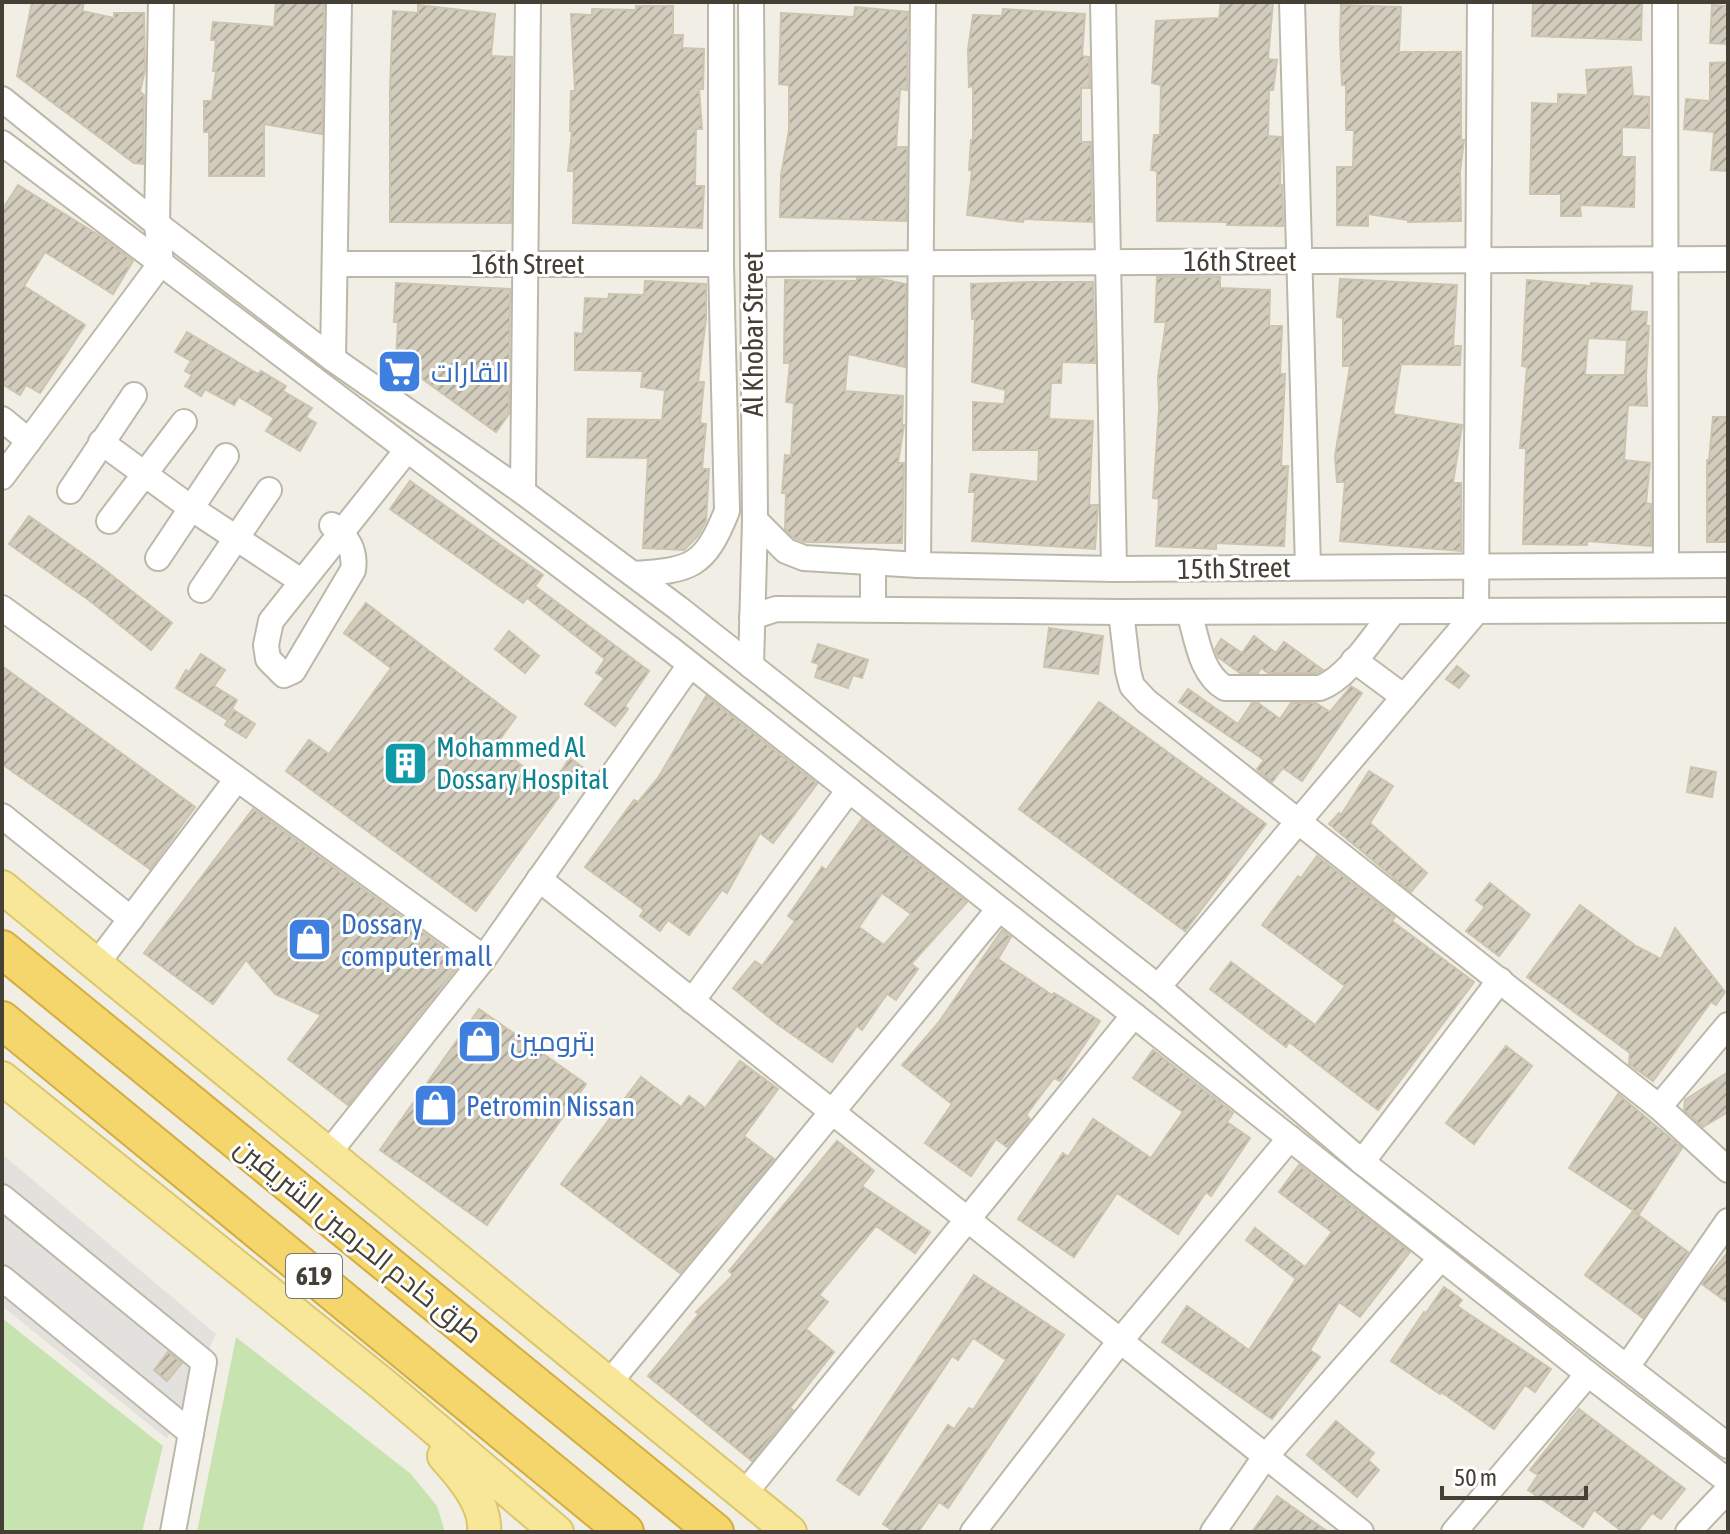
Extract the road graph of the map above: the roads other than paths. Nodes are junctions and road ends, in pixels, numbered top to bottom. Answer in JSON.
{"nodes":[{"id":1,"x":161,"y":2,"type":"edge"},
{"id":2,"x":339,"y":2,"type":"edge"},
{"id":3,"x":528,"y":2,"type":"edge"},
{"id":4,"x":721,"y":2,"type":"edge"},
{"id":5,"x":751,"y":2,"type":"edge"},
{"id":6,"x":923,"y":2,"type":"edge"},
{"id":7,"x":1103,"y":2,"type":"edge"},
{"id":8,"x":1292,"y":2,"type":"edge"},
{"id":9,"x":1480,"y":2,"type":"edge"},
{"id":10,"x":1665,"y":2,"type":"edge"},
{"id":11,"x":2,"y":99,"type":"edge"},
{"id":12,"x":2,"y":143,"type":"edge"},
{"id":13,"x":157,"y":224,"type":"junction"},
{"id":14,"x":1728,"y":259,"type":"edge"},
{"id":15,"x":1479,"y":260,"type":"junction"},
{"id":16,"x":1666,"y":260,"type":"junction"},
{"id":17,"x":1299,"y":261,"type":"junction"},
{"id":18,"x":1108,"y":262,"type":"junction"},
{"id":19,"x":161,"y":263,"type":"junction"},
{"id":20,"x":921,"y":263,"type":"junction"},
{"id":21,"x":335,"y":264,"type":"junction"},
{"id":22,"x":525,"y":264,"type":"junction"},
{"id":23,"x":721,"y":264,"type":"junction"},
{"id":24,"x":753,"y":264,"type":"junction"},
{"id":25,"x":333,"y":359,"type":"junction"},
{"id":26,"x":134,"y":395,"type":"dead end"},
{"id":27,"x":2,"y":419,"type":"edge"},
{"id":28,"x":184,"y":422,"type":"dead end"},
{"id":29,"x":725,"y":432,"type":"junction"},
{"id":30,"x":754,"y":432,"type":"junction"},
{"id":31,"x":29,"y":441,"type":"junction"},
{"id":32,"x":101,"y":442,"type":"junction"},
{"id":33,"x":403,"y":446,"type":"junction"},
{"id":34,"x":226,"y":456,"type":"dead end"},
{"id":35,"x":145,"y":474,"type":"junction"},
{"id":36,"x":2,"y":477,"type":"edge"},
{"id":37,"x":269,"y":490,"type":"dead end"},
{"id":38,"x":70,"y":491,"type":"dead end"},
{"id":39,"x":523,"y":492,"type":"junction"},
{"id":40,"x":191,"y":508,"type":"junction"},
{"id":41,"x":755,"y":520,"type":"junction"},
{"id":42,"x":109,"y":521,"type":"dead end"},
{"id":43,"x":337,"y":530,"type":"junction"},
{"id":44,"x":237,"y":538,"type":"junction"},
{"id":45,"x":158,"y":558,"type":"dead end"},
{"id":46,"x":873,"y":562,"type":"junction"},
{"id":47,"x":918,"y":565,"type":"junction"},
{"id":48,"x":1477,"y":565,"type":"junction"},
{"id":49,"x":1666,"y":565,"type":"junction"},
{"id":50,"x":1728,"y":565,"type":"edge"},
{"id":51,"x":1308,"y":567,"type":"junction"},
{"id":52,"x":1121,"y":569,"type":"junction"},
{"id":53,"x":633,"y":574,"type":"junction"},
{"id":54,"x":292,"y":575,"type":"junction"},
{"id":55,"x":201,"y":590,"type":"dead end"},
{"id":56,"x":2,"y":608,"type":"edge"},
{"id":57,"x":873,"y":609,"type":"junction"},
{"id":58,"x":1728,"y":610,"type":"edge"},
{"id":59,"x":1126,"y":612,"type":"junction"},
{"id":60,"x":1189,"y":612,"type":"junction"},
{"id":61,"x":1393,"y":612,"type":"junction"},
{"id":62,"x":1476,"y":612,"type":"junction"},
{"id":63,"x":752,"y":617,"type":"junction"},
{"id":64,"x":271,"y":621,"type":"junction"},
{"id":65,"x":1354,"y":660,"type":"junction"},
{"id":66,"x":690,"y":665,"type":"junction"},
{"id":67,"x":751,"y":666,"type":"junction"},
{"id":68,"x":1404,"y":697,"type":"junction"},
{"id":69,"x":237,"y":779,"type":"junction"},
{"id":70,"x":849,"y":790,"type":"junction"},
{"id":71,"x":2,"y":816,"type":"edge"},
{"id":72,"x":1299,"y":821,"type":"junction"},
{"id":73,"x":539,"y":879,"type":"junction"},
{"id":74,"x":2,"y":887,"type":"edge"},
{"id":75,"x":999,"y":909,"type":"junction"},
{"id":76,"x":131,"y":919,"type":"junction"},
{"id":77,"x":2,"y":949,"type":"edge"},
{"id":78,"x":484,"y":958,"type":"junction"},
{"id":79,"x":95,"y":966,"type":"junction"},
{"id":80,"x":1500,"y":980,"type":"junction"},
{"id":81,"x":1158,"y":987,"type":"junction"},
{"id":82,"x":692,"y":1001,"type":"junction"},
{"id":83,"x":1134,"y":1015,"type":"junction"},
{"id":84,"x":2,"y":1020,"type":"edge"},
{"id":85,"x":1728,"y":1025,"type":"edge"},
{"id":86,"x":2,"y":1078,"type":"edge"},
{"id":87,"x":1659,"y":1107,"type":"junction"},
{"id":88,"x":833,"y":1113,"type":"junction"},
{"id":89,"x":1290,"y":1138,"type":"junction"},
{"id":90,"x":327,"y":1155,"type":"junction"},
{"id":91,"x":1362,"y":1162,"type":"junction"},
{"id":92,"x":1728,"y":1170,"type":"edge"},
{"id":93,"x":2,"y":1197,"type":"edge"},
{"id":94,"x":967,"y":1220,"type":"junction"},
{"id":95,"x":1728,"y":1221,"type":"edge"},
{"id":96,"x":1441,"y":1258,"type":"junction"},
{"id":97,"x":2,"y":1278,"type":"edge"},
{"id":98,"x":482,"y":1341,"type":"junction"},
{"id":99,"x":1120,"y":1341,"type":"junction"},
{"id":100,"x":1627,"y":1367,"type":"junction"},
{"id":101,"x":1588,"y":1374,"type":"junction"},
{"id":102,"x":609,"y":1383,"type":"junction"},
{"id":103,"x":385,"y":1386,"type":"junction"},
{"id":104,"x":191,"y":1433,"type":"junction"},
{"id":105,"x":1728,"y":1446,"type":"edge"},
{"id":106,"x":1265,"y":1457,"type":"junction"},
{"id":107,"x":1728,"y":1481,"type":"edge"},
{"id":108,"x":1728,"y":1490,"type":"edge"},
{"id":109,"x":744,"y":1494,"type":"junction"},
{"id":110,"x":173,"y":1532,"type":"edge"},
{"id":111,"x":484,"y":1532,"type":"edge"},
{"id":112,"x":557,"y":1532,"type":"edge"},
{"id":113,"x":625,"y":1532,"type":"edge"},
{"id":114,"x":715,"y":1532,"type":"edge"},
{"id":115,"x":738,"y":1532,"type":"edge"},
{"id":116,"x":790,"y":1532,"type":"edge"},
{"id":117,"x":973,"y":1532,"type":"edge"},
{"id":118,"x":1213,"y":1532,"type":"edge"},
{"id":119,"x":1361,"y":1532,"type":"edge"},
{"id":120,"x":1454,"y":1532,"type":"edge"},
{"id":121,"x":1688,"y":1532,"type":"edge"}],
"edges":[{"from":1,"to":13,"type":"street"},
{"from":2,"to":21,"type":"street"},
{"from":3,"to":22,"type":"street"},
{"from":4,"to":23,"type":"street","name":"Al Khobar Street"},
{"from":5,"to":24,"type":"street","name":"Al Khobar Street"},
{"from":6,"to":20,"type":"street"},
{"from":7,"to":18,"type":"street"},
{"from":8,"to":17,"type":"street"},
{"from":9,"to":15,"type":"street"},
{"from":10,"to":16,"type":"street"},
{"from":11,"to":13,"type":"street"},
{"from":12,"to":19,"type":"street"},
{"from":13,"to":19,"type":"street"},
{"from":13,"to":25,"type":"street"},
{"from":14,"to":16,"type":"street","name":"16th Street"},
{"from":15,"to":16,"type":"street","name":"16th Street"},
{"from":15,"to":17,"type":"street","name":"16th Street"},
{"from":15,"to":48,"type":"street"},
{"from":16,"to":49,"type":"street"},
{"from":17,"to":18,"type":"street","name":"16th Street"},
{"from":17,"to":51,"type":"street"},
{"from":18,"to":20,"type":"street","name":"16th Street"},
{"from":18,"to":52,"type":"street"},
{"from":19,"to":31,"type":"street"},
{"from":19,"to":33,"type":"street"},
{"from":20,"to":24,"type":"street","name":"16th Street"},
{"from":20,"to":47,"type":"street"},
{"from":21,"to":22,"type":"street","name":"16th Street"},
{"from":21,"to":25,"type":"street"},
{"from":22,"to":23,"type":"street","name":"16th Street"},
{"from":22,"to":39,"type":"street"},
{"from":23,"to":29,"type":"street","name":"Al Khobar Street"},
{"from":24,"to":30,"type":"street","name":"Al Khobar Street"},
{"from":25,"to":39,"type":"street"},
{"from":26,"to":32,"type":"street"},
{"from":27,"to":31,"type":"street"},
{"from":28,"to":35,"type":"street"},
{"from":29,"to":30,"type":"street"},
{"from":29,"to":53,"type":"street","name":"Al Khobar Street"},
{"from":30,"to":41,"type":"street","name":"Al Khobar Street"},
{"from":31,"to":36,"type":"street"},
{"from":32,"to":35,"type":"street"},
{"from":32,"to":38,"type":"street"},
{"from":33,"to":43,"type":"street"},
{"from":33,"to":66,"type":"street"},
{"from":34,"to":40,"type":"street"},
{"from":35,"to":40,"type":"street"},
{"from":35,"to":42,"type":"street"},
{"from":37,"to":44,"type":"street"},
{"from":39,"to":53,"type":"street"},
{"from":40,"to":44,"type":"street"},
{"from":40,"to":45,"type":"street"},
{"from":41,"to":46,"type":"street","name":"15th Street"},
{"from":41,"to":63,"type":"street","name":"Al Khobar Street"},
{"from":43,"to":54,"type":"street"},
{"from":43,"to":64,"type":"street"},
{"from":43,"to":64,"type":"street"},
{"from":44,"to":54,"type":"street"},
{"from":44,"to":55,"type":"street"},
{"from":46,"to":47,"type":"street","name":"15th Street"},
{"from":46,"to":57,"type":"street"},
{"from":47,"to":52,"type":"street","name":"15th Street"},
{"from":48,"to":49,"type":"street","name":"15th Street"},
{"from":48,"to":51,"type":"street","name":"15th Street"},
{"from":48,"to":62,"type":"street"},
{"from":49,"to":50,"type":"street","name":"15th Street"},
{"from":51,"to":52,"type":"street","name":"15th Street"},
{"from":52,"to":59,"type":"street"},
{"from":53,"to":67,"type":"street"},
{"from":54,"to":64,"type":"street"},
{"from":56,"to":69,"type":"street"},
{"from":57,"to":59,"type":"street","name":"15th Street"},
{"from":57,"to":63,"type":"street","name":"15th Street"},
{"from":58,"to":62,"type":"street","name":"15th Street"},
{"from":59,"to":60,"type":"street","name":"15th Street"},
{"from":59,"to":72,"type":"street"},
{"from":60,"to":61,"type":"street","name":"15th Street"},
{"from":60,"to":65,"type":"street"},
{"from":61,"to":62,"type":"street","name":"15th Street"},
{"from":61,"to":65,"type":"street"},
{"from":62,"to":68,"type":"street"},
{"from":63,"to":67,"type":"street","name":"Al Khobar Street"},
{"from":65,"to":68,"type":"street"},
{"from":66,"to":70,"type":"street"},
{"from":66,"to":73,"type":"street"},
{"from":67,"to":81,"type":"street"},
{"from":68,"to":72,"type":"street"},
{"from":69,"to":76,"type":"street"},
{"from":69,"to":78,"type":"street"},
{"from":70,"to":75,"type":"street"},
{"from":70,"to":82,"type":"street"},
{"from":71,"to":76,"type":"street"},
{"from":72,"to":80,"type":"street"},
{"from":72,"to":81,"type":"street"},
{"from":73,"to":78,"type":"street"},
{"from":73,"to":82,"type":"street"},
{"from":74,"to":79,"type":"main road"},
{"from":75,"to":83,"type":"street"},
{"from":75,"to":88,"type":"street"},
{"from":76,"to":79,"type":"street"},
{"from":77,"to":98,"type":"highway","name":"طرق خادم الحرمين الشريفين","number":"619"},
{"from":78,"to":90,"type":"street"},
{"from":79,"to":90,"type":"main road"},
{"from":80,"to":87,"type":"street"},
{"from":80,"to":91,"type":"street"},
{"from":81,"to":91,"type":"street"},
{"from":82,"to":88,"type":"street"},
{"from":83,"to":89,"type":"street"},
{"from":83,"to":94,"type":"street"},
{"from":84,"to":113,"type":"highway","name":"طرق خادم الحرمين الشريفين","number":"619"},
{"from":85,"to":87,"type":"street"},
{"from":86,"to":103,"type":"main road"},
{"from":87,"to":92,"type":"street"},
{"from":88,"to":94,"type":"street"},
{"from":88,"to":102,"type":"street"},
{"from":89,"to":96,"type":"street"},
{"from":89,"to":99,"type":"street"},
{"from":90,"to":102,"type":"main road"},
{"from":91,"to":100,"type":"street"},
{"from":93,"to":104,"type":"street"},
{"from":94,"to":99,"type":"street"},
{"from":94,"to":109,"type":"street"},
{"from":95,"to":100,"type":"street"},
{"from":96,"to":101,"type":"street"},
{"from":96,"to":106,"type":"street"},
{"from":97,"to":104,"type":"street"},
{"from":98,"to":114,"type":"highway","name":"طرق خادم الحرمين الشريفين","number":"619"},
{"from":98,"to":115,"type":"main road"},
{"from":99,"to":106,"type":"street"},
{"from":99,"to":117,"type":"street"},
{"from":100,"to":105,"type":"street"},
{"from":101,"to":107,"type":"street"},
{"from":101,"to":120,"type":"street"},
{"from":102,"to":109,"type":"main road"},
{"from":103,"to":111,"type":"main road"},
{"from":103,"to":112,"type":"main road"},
{"from":104,"to":110,"type":"street"},
{"from":106,"to":118,"type":"street"},
{"from":106,"to":119,"type":"street"},
{"from":108,"to":121,"type":"street"},
{"from":109,"to":116,"type":"main road"}]}
